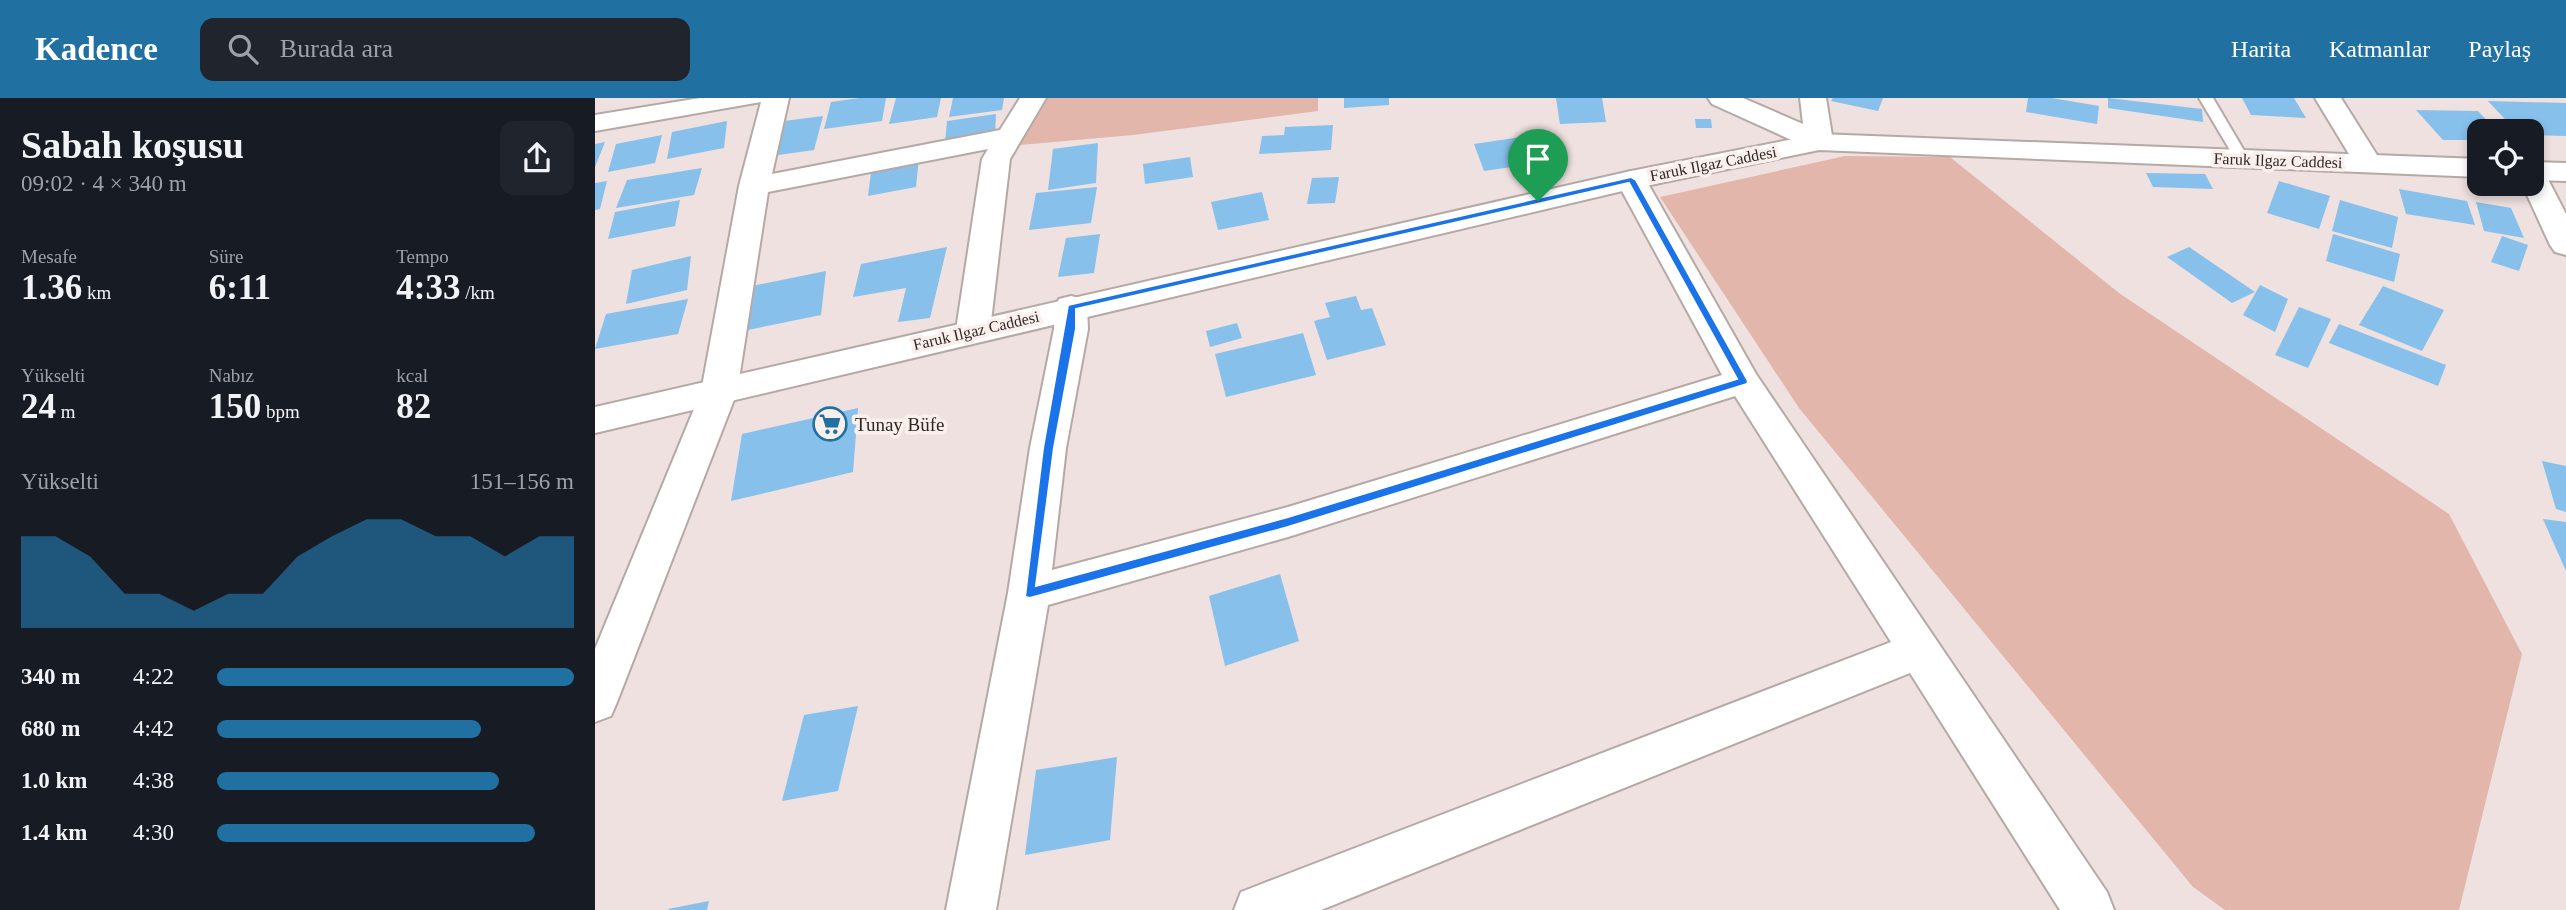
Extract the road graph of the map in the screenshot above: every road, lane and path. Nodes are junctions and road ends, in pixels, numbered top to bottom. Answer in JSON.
{"nodes":[{"id":1,"x":751,"y":98,"type":"edge"},
{"id":2,"x":776,"y":98,"type":"edge"},
{"id":3,"x":1033,"y":98,"type":"edge"},
{"id":4,"x":1721,"y":98,"type":"edge"},
{"id":5,"x":1813,"y":98,"type":"edge"},
{"id":6,"x":2206,"y":98,"type":"edge"},
{"id":7,"x":2329,"y":98,"type":"edge"},
{"id":8,"x":595,"y":123,"type":"edge"},
{"id":9,"x":1010,"y":136,"type":"junction"},
{"id":10,"x":1819,"y":142,"type":"junction"},
{"id":11,"x":2242,"y":159,"type":"junction"},
{"id":12,"x":2368,"y":163,"type":"junction"},
{"id":13,"x":2467,"y":167,"type":"edge"},
{"id":14,"x":2544,"y":172,"type":"edge"},
{"id":15,"x":2566,"y":173,"type":"edge"},
{"id":16,"x":1631,"y":180,"type":"junction"},
{"id":17,"x":754,"y":186,"type":"junction"},
{"id":18,"x":2543,"y":196,"type":"edge"},
{"id":19,"x":2566,"y":245,"type":"edge"},
{"id":20,"x":1071,"y":307,"type":"junction"},
{"id":21,"x":973,"y":330,"type":"junction"},
{"id":22,"x":1743,"y":381,"type":"junction"},
{"id":23,"x":719,"y":391,"type":"junction"},
{"id":24,"x":595,"y":420,"type":"edge"},
{"id":25,"x":1030,"y":593,"type":"junction"},
{"id":26,"x":1920,"y":650,"type":"junction"},
{"id":27,"x":595,"y":702,"type":"edge"},
{"id":28,"x":971,"y":910,"type":"edge"},
{"id":29,"x":1259,"y":910,"type":"edge"},
{"id":30,"x":2089,"y":910,"type":"edge"}],
"edges":[{"from":1,"to":8,"type":"street"},
{"from":2,"to":17,"type":"street"},
{"from":3,"to":9,"type":"street"},
{"from":4,"to":10,"type":"street"},
{"from":5,"to":10,"type":"street"},
{"from":6,"to":11,"type":"lane"},
{"from":7,"to":12,"type":"street"},
{"from":9,"to":17,"type":"street"},
{"from":9,"to":21,"type":"street"},
{"from":10,"to":11,"type":"street","name":"Faruk Ilgaz Caddesi"},
{"from":10,"to":16,"type":"street","name":"Faruk Ilgaz Caddesi"},
{"from":11,"to":12,"type":"street","name":"Faruk Ilgaz Caddesi"},
{"from":12,"to":13,"type":"street","name":"Faruk Ilgaz Caddesi"},
{"from":14,"to":15,"type":"street"},
{"from":16,"to":20,"type":"street","name":"Faruk Ilgaz Caddesi"},
{"from":16,"to":22,"type":"street"},
{"from":17,"to":23,"type":"street"},
{"from":18,"to":19,"type":"street"},
{"from":20,"to":21,"type":"street","name":"Faruk Ilgaz Caddesi"},
{"from":20,"to":25,"type":"street"},
{"from":21,"to":23,"type":"street","name":"Faruk Ilgaz Caddesi"},
{"from":22,"to":25,"type":"street"},
{"from":22,"to":26,"type":"street"},
{"from":23,"to":24,"type":"street","name":"Faruk Ilgaz Caddesi"},
{"from":23,"to":27,"type":"street"},
{"from":25,"to":28,"type":"street"},
{"from":26,"to":29,"type":"street"},
{"from":26,"to":30,"type":"street"}]}
